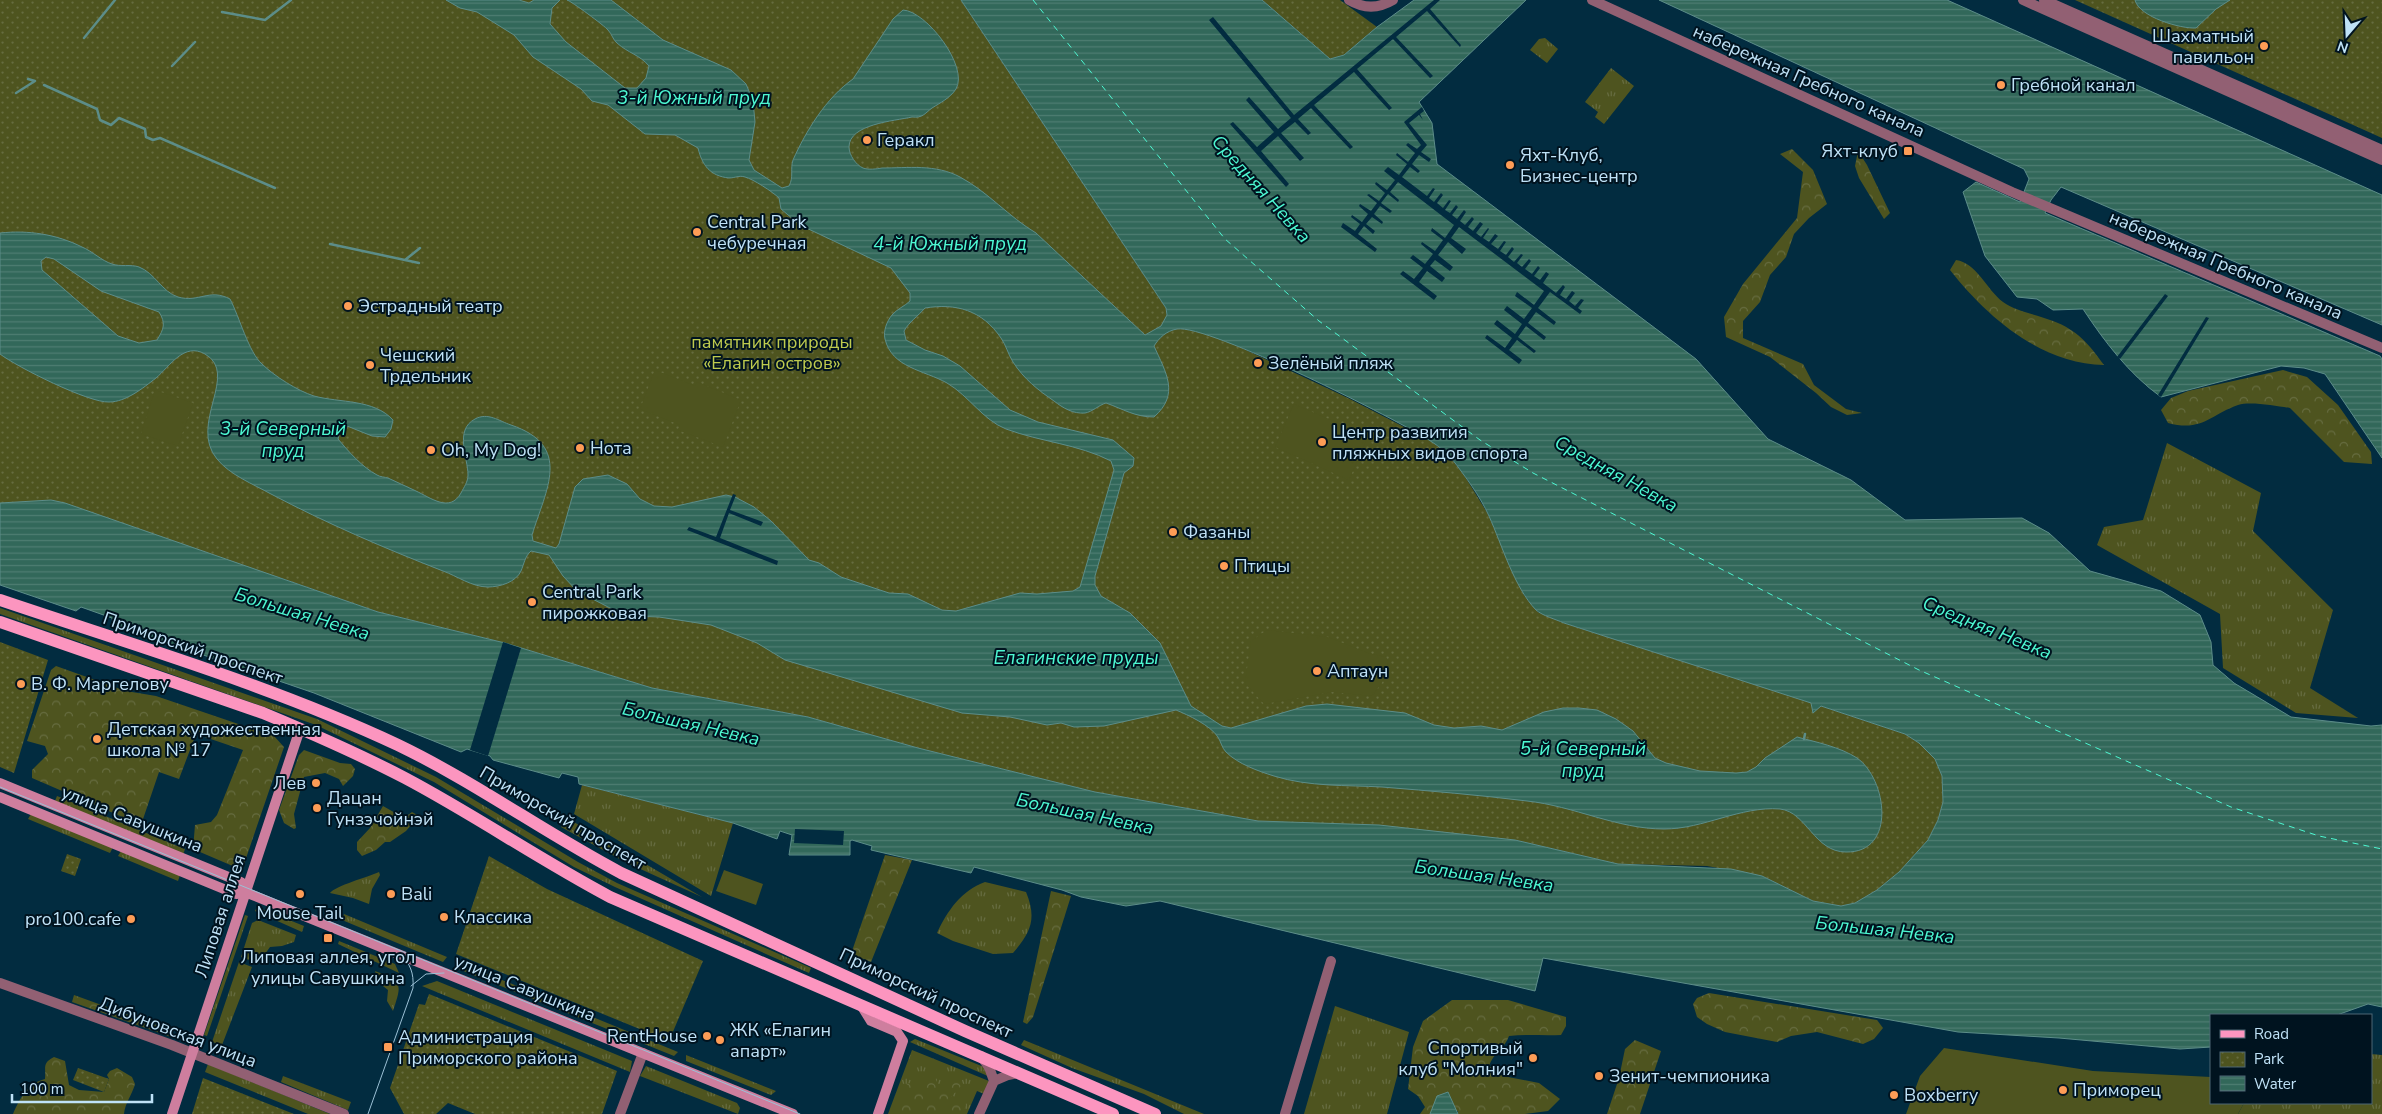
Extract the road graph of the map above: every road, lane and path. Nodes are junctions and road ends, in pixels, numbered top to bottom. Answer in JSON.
{"nodes":[{"id":1,"x":1349,"y":0,"type":"edge"},
{"id":2,"x":1393,"y":0,"type":"edge"},
{"id":3,"x":1592,"y":0,"type":"edge"},
{"id":4,"x":2023,"y":0,"type":"edge"},
{"id":5,"x":2044,"y":0,"type":"edge"},
{"id":6,"x":2382,"y":150,"type":"edge"},
{"id":7,"x":2382,"y":160,"type":"edge"},
{"id":8,"x":2382,"y":348,"type":"edge"},
{"id":9,"x":0,"y":600,"type":"edge"},
{"id":10,"x":0,"y":622,"type":"edge"},
{"id":11,"x":300,"y":729,"type":"junction"},
{"id":12,"x":0,"y":783,"type":"edge"},
{"id":13,"x":0,"y":797,"type":"edge"},
{"id":14,"x":245,"y":892,"type":"junction"},
{"id":15,"x":1331,"y":961,"type":"dead end"},
{"id":16,"x":0,"y":983,"type":"edge"},
{"id":17,"x":862,"y":1005,"type":"junction"},
{"id":18,"x":191,"y":1053,"type":"junction"},
{"id":19,"x":643,"y":1053,"type":"junction"},
{"id":20,"x":980,"y":1056,"type":"junction"},
{"id":21,"x":1019,"y":1073,"type":"junction"},
{"id":22,"x":994,"y":1081,"type":"junction"},
{"id":23,"x":172,"y":1114,"type":"edge"},
{"id":24,"x":344,"y":1114,"type":"edge"},
{"id":25,"x":620,"y":1114,"type":"edge"},
{"id":26,"x":793,"y":1114,"type":"edge"},
{"id":27,"x":878,"y":1114,"type":"edge"},
{"id":28,"x":979,"y":1114,"type":"edge"},
{"id":29,"x":1113,"y":1114,"type":"edge"},
{"id":30,"x":1155,"y":1114,"type":"edge"},
{"id":31,"x":1285,"y":1114,"type":"edge"}],
"edges":[{"from":1,"to":2,"type":"street"},
{"from":3,"to":8,"type":"street","name":"набережная Гребного канала"},
{"from":4,"to":7,"type":"street"},
{"from":5,"to":6,"type":"street"},
{"from":9,"to":30,"type":"main road","name":"Приморский проспект"},
{"from":10,"to":11,"type":"main road","name":"Приморский проспект"},
{"from":11,"to":14,"type":"main road","name":"Липовая аллея"},
{"from":11,"to":17,"type":"main road","name":"Приморский проспект"},
{"from":12,"to":14,"type":"main road","name":"улица Савушкина"},
{"from":13,"to":14,"type":"main road","name":"улица Савушкина"},
{"from":14,"to":18,"type":"main road","name":"Липовая аллея"},
{"from":14,"to":19,"type":"main road","name":"улица Савушкина"},
{"from":15,"to":31,"type":"street"},
{"from":16,"to":18,"type":"street","name":"Дибуновская улица"},
{"from":17,"to":20,"type":"main road","name":"Приморский проспект"},
{"from":17,"to":27,"type":"main road"},
{"from":18,"to":23,"type":"main road","name":"Липовая аллея"},
{"from":18,"to":24,"type":"street","name":"Дибуновская улица"},
{"from":19,"to":25,"type":"street"},
{"from":19,"to":26,"type":"main road","name":"улица Савушкина"},
{"from":20,"to":21,"type":"main road","name":"Приморский проспект"},
{"from":20,"to":22,"type":"street"},
{"from":21,"to":22,"type":"street"},
{"from":21,"to":29,"type":"main road","name":"Приморский проспект"},
{"from":22,"to":28,"type":"street"}]}
